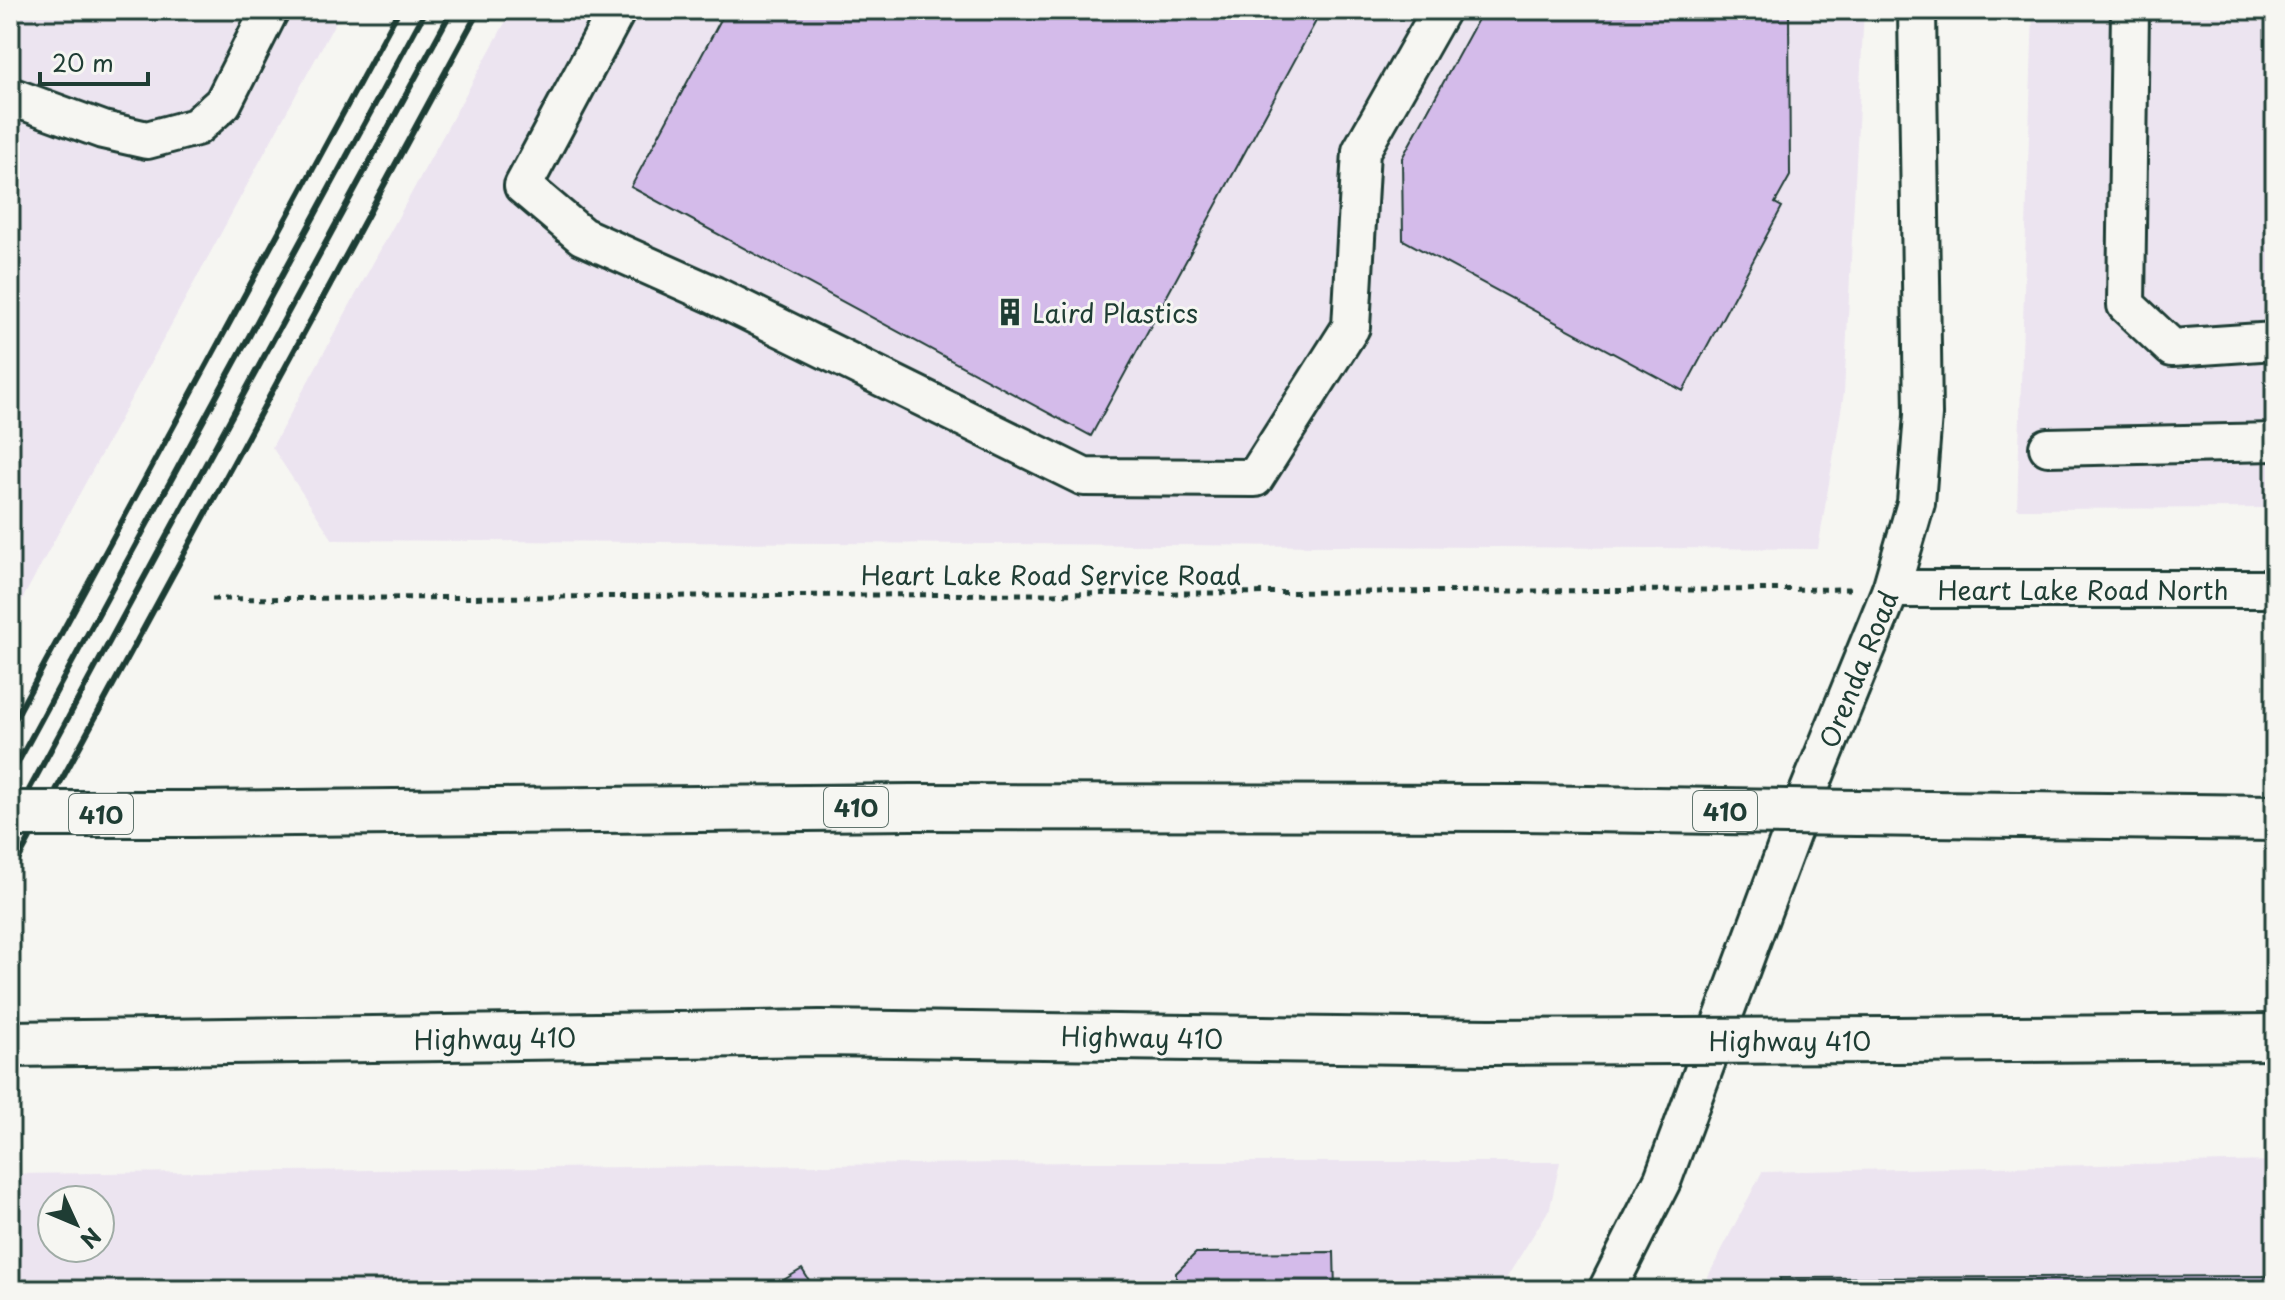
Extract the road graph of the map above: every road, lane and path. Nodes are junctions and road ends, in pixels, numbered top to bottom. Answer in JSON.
{"nodes":[{"id":1,"x":270,"y":10,"type":"edge"},
{"id":2,"x":617,"y":10,"type":"edge"},
{"id":3,"x":1441,"y":10,"type":"edge"},
{"id":4,"x":1917,"y":10,"type":"edge"},
{"id":5,"x":2130,"y":10,"type":"edge"},
{"id":6,"x":10,"y":96,"type":"edge"},
{"id":7,"x":2275,"y":341,"type":"edge"},
{"id":8,"x":2275,"y":442,"type":"edge"},
{"id":9,"x":2048,"y":447,"type":"dead end"},
{"id":10,"x":1891,"y":589,"type":"junction"},
{"id":11,"x":2275,"y":589,"type":"edge"},
{"id":12,"x":212,"y":599,"type":"dead end"},
{"id":13,"x":10,"y":814,"type":"edge"},
{"id":14,"x":2275,"y":818,"type":"edge"},
{"id":15,"x":2275,"y":1037,"type":"edge"},
{"id":16,"x":10,"y":1044,"type":"edge"},
{"id":17,"x":1607,"y":1290,"type":"edge"}],
"edges":[{"from":1,"to":6,"type":"street"},
{"from":2,"to":3,"type":"street"},
{"from":4,"to":10,"type":"street","name":"Orenda Road"},
{"from":5,"to":7,"type":"street"},
{"from":8,"to":9,"type":"street"},
{"from":10,"to":11,"type":"street","name":"Heart Lake Road North"},
{"from":10,"to":12,"type":"path","name":"Heart Lake Road Service Road"},
{"from":10,"to":17,"type":"street","name":"Orenda Road"},
{"from":13,"to":14,"type":"highway","number":"410","bridge":true},
{"from":15,"to":16,"type":"highway","name":"Highway 410","bridge":true}]}
